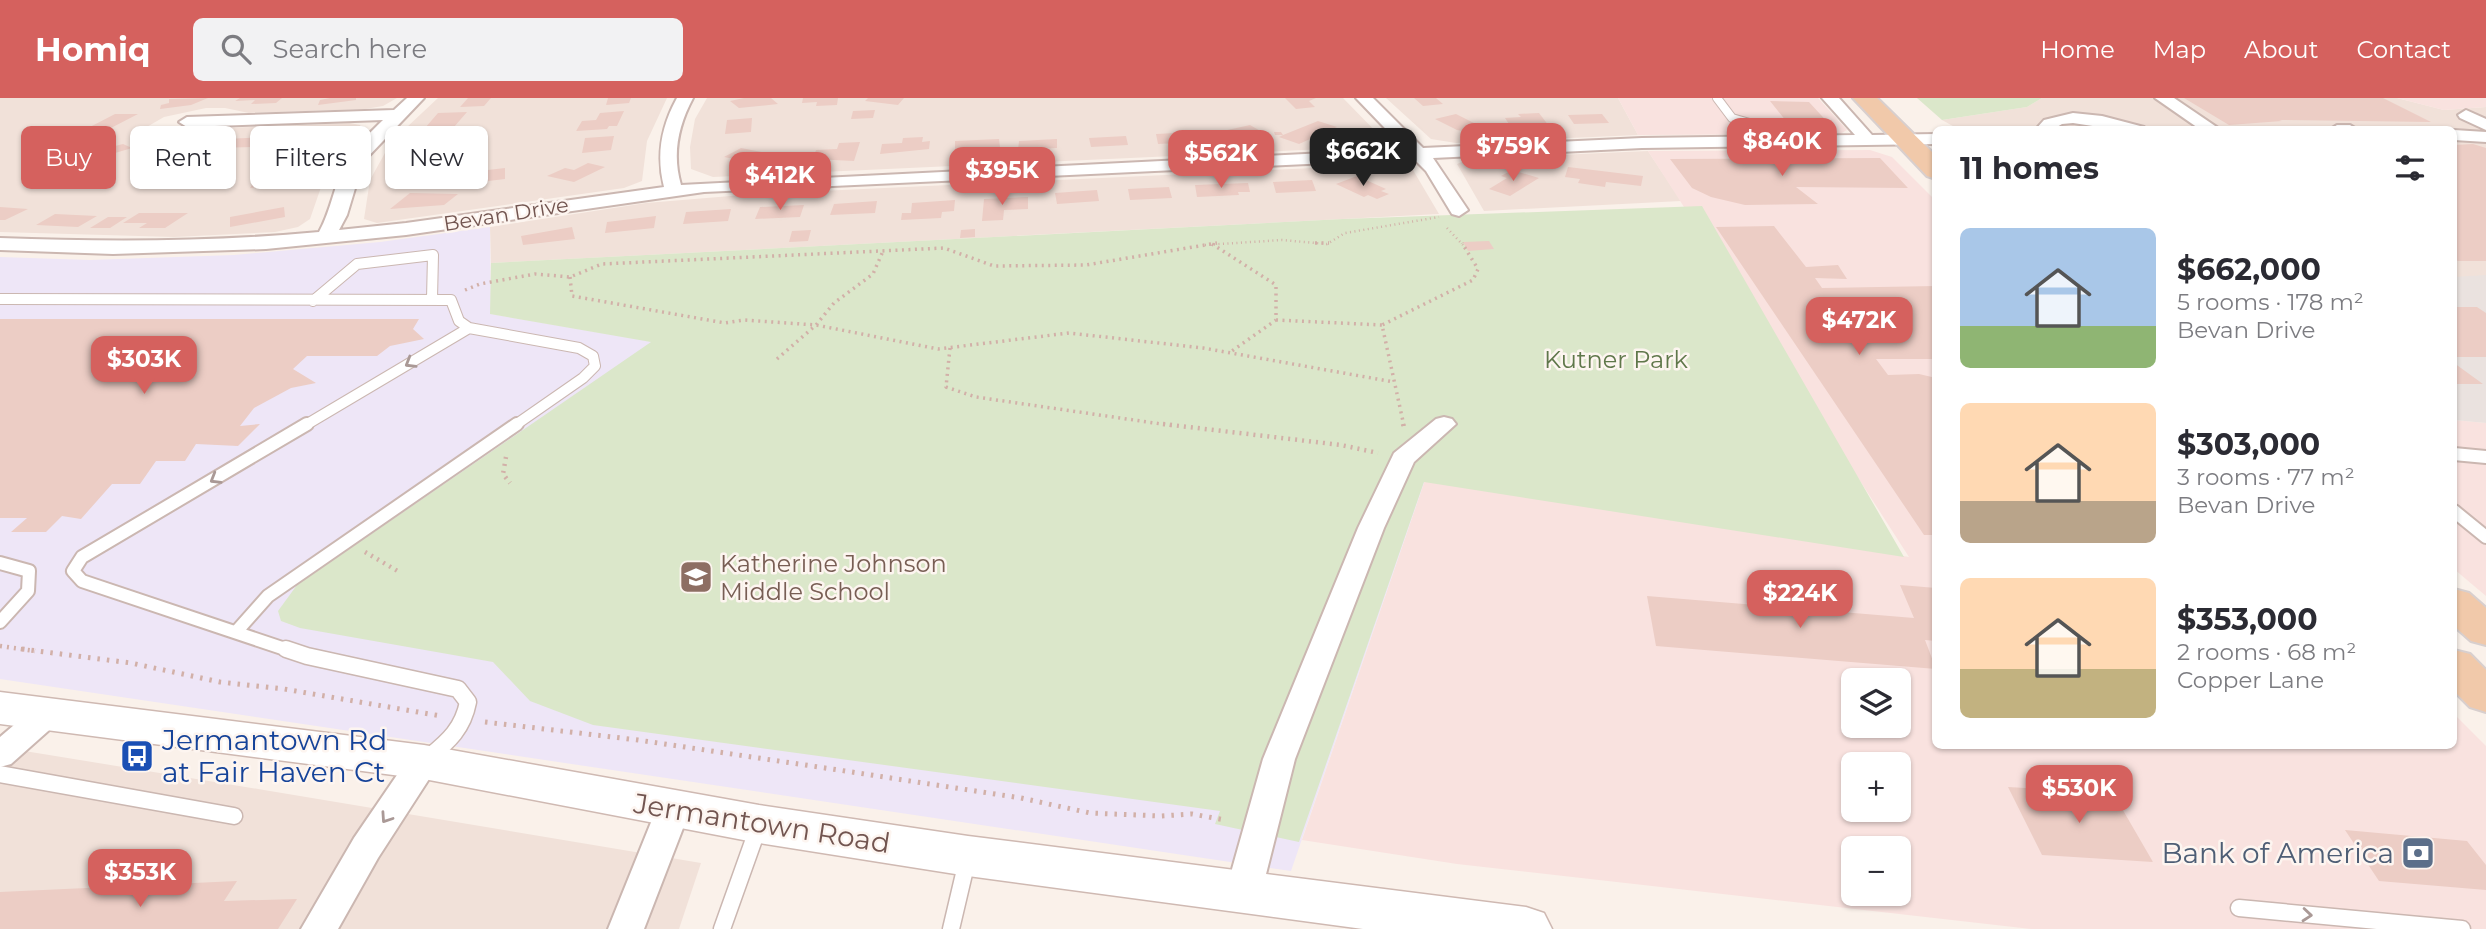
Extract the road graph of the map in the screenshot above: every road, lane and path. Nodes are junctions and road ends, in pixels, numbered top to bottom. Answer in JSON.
{"nodes":[{"id":1,"x":416,"y":98,"type":"edge"},
{"id":2,"x":685,"y":98,"type":"edge"},
{"id":3,"x":1364,"y":98,"type":"edge"},
{"id":4,"x":1717,"y":98,"type":"edge"},
{"id":5,"x":1830,"y":98,"type":"edge"},
{"id":6,"x":1864,"y":98,"type":"edge"},
{"id":7,"x":2163,"y":98,"type":"edge"},
{"id":8,"x":398,"y":115,"type":"junction"},
{"id":9,"x":2466,"y":115,"type":"dead end"},
{"id":10,"x":1916,"y":117,"type":"dead end"},
{"id":11,"x":187,"y":122,"type":"dead end"},
{"id":12,"x":1760,"y":125,"type":"dead end"},
{"id":13,"x":2486,"y":125,"type":"edge"},
{"id":14,"x":2044,"y":126,"type":"edge"},
{"id":15,"x":2124,"y":126,"type":"edge"},
{"id":16,"x":2207,"y":126,"type":"edge"},
{"id":17,"x":1932,"y":133,"type":"edge"},
{"id":18,"x":2457,"y":135,"type":"edge"},
{"id":19,"x":1932,"y":137,"type":"edge"},
{"id":20,"x":2486,"y":137,"type":"edge"},
{"id":21,"x":1905,"y":140,"type":"junction"},
{"id":22,"x":1869,"y":141,"type":"junction"},
{"id":23,"x":1420,"y":153,"type":"junction"},
{"id":24,"x":1932,"y":167,"type":"edge"},
{"id":25,"x":673,"y":189,"type":"junction"},
{"id":26,"x":1459,"y":210,"type":"joint"},
{"id":27,"x":1436,"y":218,"type":"junction"},
{"id":28,"x":326,"y":237,"type":"junction"},
{"id":29,"x":0,"y":244,"type":"edge"},
{"id":30,"x":1211,"y":244,"type":"junction"},
{"id":31,"x":883,"y":251,"type":"junction"},
{"id":32,"x":570,"y":277,"type":"junction"},
{"id":33,"x":0,"y":299,"type":"edge"},
{"id":34,"x":432,"y":299,"type":"junction"},
{"id":35,"x":451,"y":300,"type":"junction"},
{"id":36,"x":313,"y":301,"type":"junction"},
{"id":37,"x":1276,"y":320,"type":"junction"},
{"id":38,"x":816,"y":325,"type":"junction"},
{"id":39,"x":1382,"y":325,"type":"junction"},
{"id":40,"x":469,"y":328,"type":"junction"},
{"id":41,"x":950,"y":348,"type":"junction"},
{"id":42,"x":1229,"y":353,"type":"junction"},
{"id":43,"x":777,"y":359,"type":"dead end"},
{"id":44,"x":1394,"y":382,"type":"junction"},
{"id":45,"x":1444,"y":424,"type":"dead end"},
{"id":46,"x":2457,"y":454,"type":"edge"},
{"id":47,"x":1406,"y":456,"type":"junction"},
{"id":48,"x":2486,"y":457,"type":"edge"},
{"id":49,"x":2457,"y":513,"type":"edge"},
{"id":50,"x":2486,"y":537,"type":"edge"},
{"id":51,"x":364,"y":546,"type":"dead end"},
{"id":52,"x":0,"y":563,"type":"edge"},
{"id":53,"x":401,"y":573,"type":"dead end"},
{"id":54,"x":2457,"y":606,"type":"edge"},
{"id":55,"x":0,"y":622,"type":"edge"},
{"id":56,"x":2486,"y":631,"type":"edge"},
{"id":57,"x":236,"y":632,"type":"junction"},
{"id":58,"x":2457,"y":645,"type":"edge"},
{"id":59,"x":0,"y":646,"type":"edge"},
{"id":60,"x":2486,"y":649,"type":"edge"},
{"id":61,"x":2457,"y":668,"type":"edge"},
{"id":62,"x":2486,"y":696,"type":"edge"},
{"id":63,"x":0,"y":708,"type":"edge"},
{"id":64,"x":45,"y":716,"type":"junction"},
{"id":65,"x":466,"y":720,"type":"junction"},
{"id":66,"x":0,"y":755,"type":"edge"},
{"id":67,"x":424,"y":762,"type":"junction"},
{"id":68,"x":0,"y":774,"type":"edge"},
{"id":69,"x":673,"y":810,"type":"junction"},
{"id":70,"x":234,"y":816,"type":"dead end"},
{"id":71,"x":1225,"y":820,"type":"dead end"},
{"id":72,"x":759,"y":824,"type":"junction"},
{"id":73,"x":968,"y":856,"type":"junction"},
{"id":74,"x":1243,"y":894,"type":"junction"},
{"id":75,"x":2239,"y":908,"type":"dead end"},
{"id":76,"x":1442,"y":924,"type":"edge"},
{"id":77,"x":319,"y":929,"type":"edge"},
{"id":78,"x":626,"y":929,"type":"edge"},
{"id":79,"x":722,"y":929,"type":"edge"},
{"id":80,"x":951,"y":929,"type":"edge"},
{"id":81,"x":1526,"y":929,"type":"edge"},
{"id":82,"x":2462,"y":929,"type":"edge"}],
"edges":[{"from":1,"to":8,"type":"street"},
{"from":2,"to":25,"type":"street"},
{"from":3,"to":23,"type":"street"},
{"from":4,"to":12,"type":"lane"},
{"from":5,"to":22,"type":"street"},
{"from":6,"to":21,"type":"main road"},
{"from":7,"to":16,"type":"street"},
{"from":8,"to":11,"type":"street"},
{"from":8,"to":28,"type":"street"},
{"from":9,"to":13,"type":"street"},
{"from":10,"to":17,"type":"main road"},
{"from":14,"to":15,"type":"street"},
{"from":18,"to":20,"type":"street"},
{"from":19,"to":21,"type":"street","name":"Bevan Drive"},
{"from":21,"to":22,"type":"street","name":"Bevan Drive"},
{"from":21,"to":24,"type":"main road"},
{"from":22,"to":23,"type":"street","name":"Bevan Drive"},
{"from":23,"to":25,"type":"street","name":"Bevan Drive"},
{"from":23,"to":26,"type":"street"},
{"from":25,"to":28,"type":"street","name":"Bevan Drive"},
{"from":26,"to":27,"type":"path"},
{"from":27,"to":30,"type":"path"},
{"from":27,"to":39,"type":"path"},
{"from":28,"to":29,"type":"street","name":"Bevan Drive"},
{"from":30,"to":31,"type":"path"},
{"from":30,"to":37,"type":"path"},
{"from":31,"to":32,"type":"path"},
{"from":31,"to":38,"type":"path"},
{"from":32,"to":35,"type":"path"},
{"from":32,"to":38,"type":"path"},
{"from":33,"to":36,"type":"lane"},
{"from":34,"to":35,"type":"lane"},
{"from":34,"to":36,"type":"lane"},
{"from":34,"to":36,"type":"lane"},
{"from":35,"to":40,"type":"lane"},
{"from":37,"to":39,"type":"path"},
{"from":37,"to":42,"type":"path"},
{"from":38,"to":41,"type":"path"},
{"from":38,"to":43,"type":"path"},
{"from":39,"to":44,"type":"path"},
{"from":40,"to":57,"type":"lane"},
{"from":40,"to":57,"type":"lane","one_way":true},
{"from":41,"to":42,"type":"path"},
{"from":41,"to":47,"type":"path"},
{"from":42,"to":44,"type":"path"},
{"from":44,"to":47,"type":"path"},
{"from":45,"to":47,"type":"street"},
{"from":46,"to":48,"type":"lane"},
{"from":47,"to":74,"type":"street"},
{"from":49,"to":50,"type":"lane"},
{"from":51,"to":53,"type":"path"},
{"from":52,"to":55,"type":"lane"},
{"from":54,"to":56,"type":"main road"},
{"from":57,"to":65,"type":"lane"},
{"from":58,"to":60,"type":"main road"},
{"from":59,"to":65,"type":"path"},
{"from":61,"to":62,"type":"main road"},
{"from":63,"to":64,"type":"main road","name":"Jermantown Road"},
{"from":64,"to":66,"type":"street"},
{"from":64,"to":67,"type":"main road","name":"Jermantown Road"},
{"from":65,"to":67,"type":"lane"},
{"from":65,"to":71,"type":"path"},
{"from":67,"to":69,"type":"main road","name":"Jermantown Road"},
{"from":67,"to":77,"type":"street","one_way":true},
{"from":68,"to":70,"type":"lane"},
{"from":69,"to":72,"type":"main road","name":"Jermantown Road"},
{"from":69,"to":78,"type":"street"},
{"from":72,"to":73,"type":"main road","name":"Jermantown Road"},
{"from":72,"to":79,"type":"lane"},
{"from":73,"to":74,"type":"main road","name":"Jermantown Road"},
{"from":73,"to":80,"type":"lane"},
{"from":74,"to":76,"type":"main road","name":"Jermantown Road"},
{"from":75,"to":82,"type":"lane","one_way":true},
{"from":76,"to":81,"type":"main road","name":"Jermantown Road"}]}
